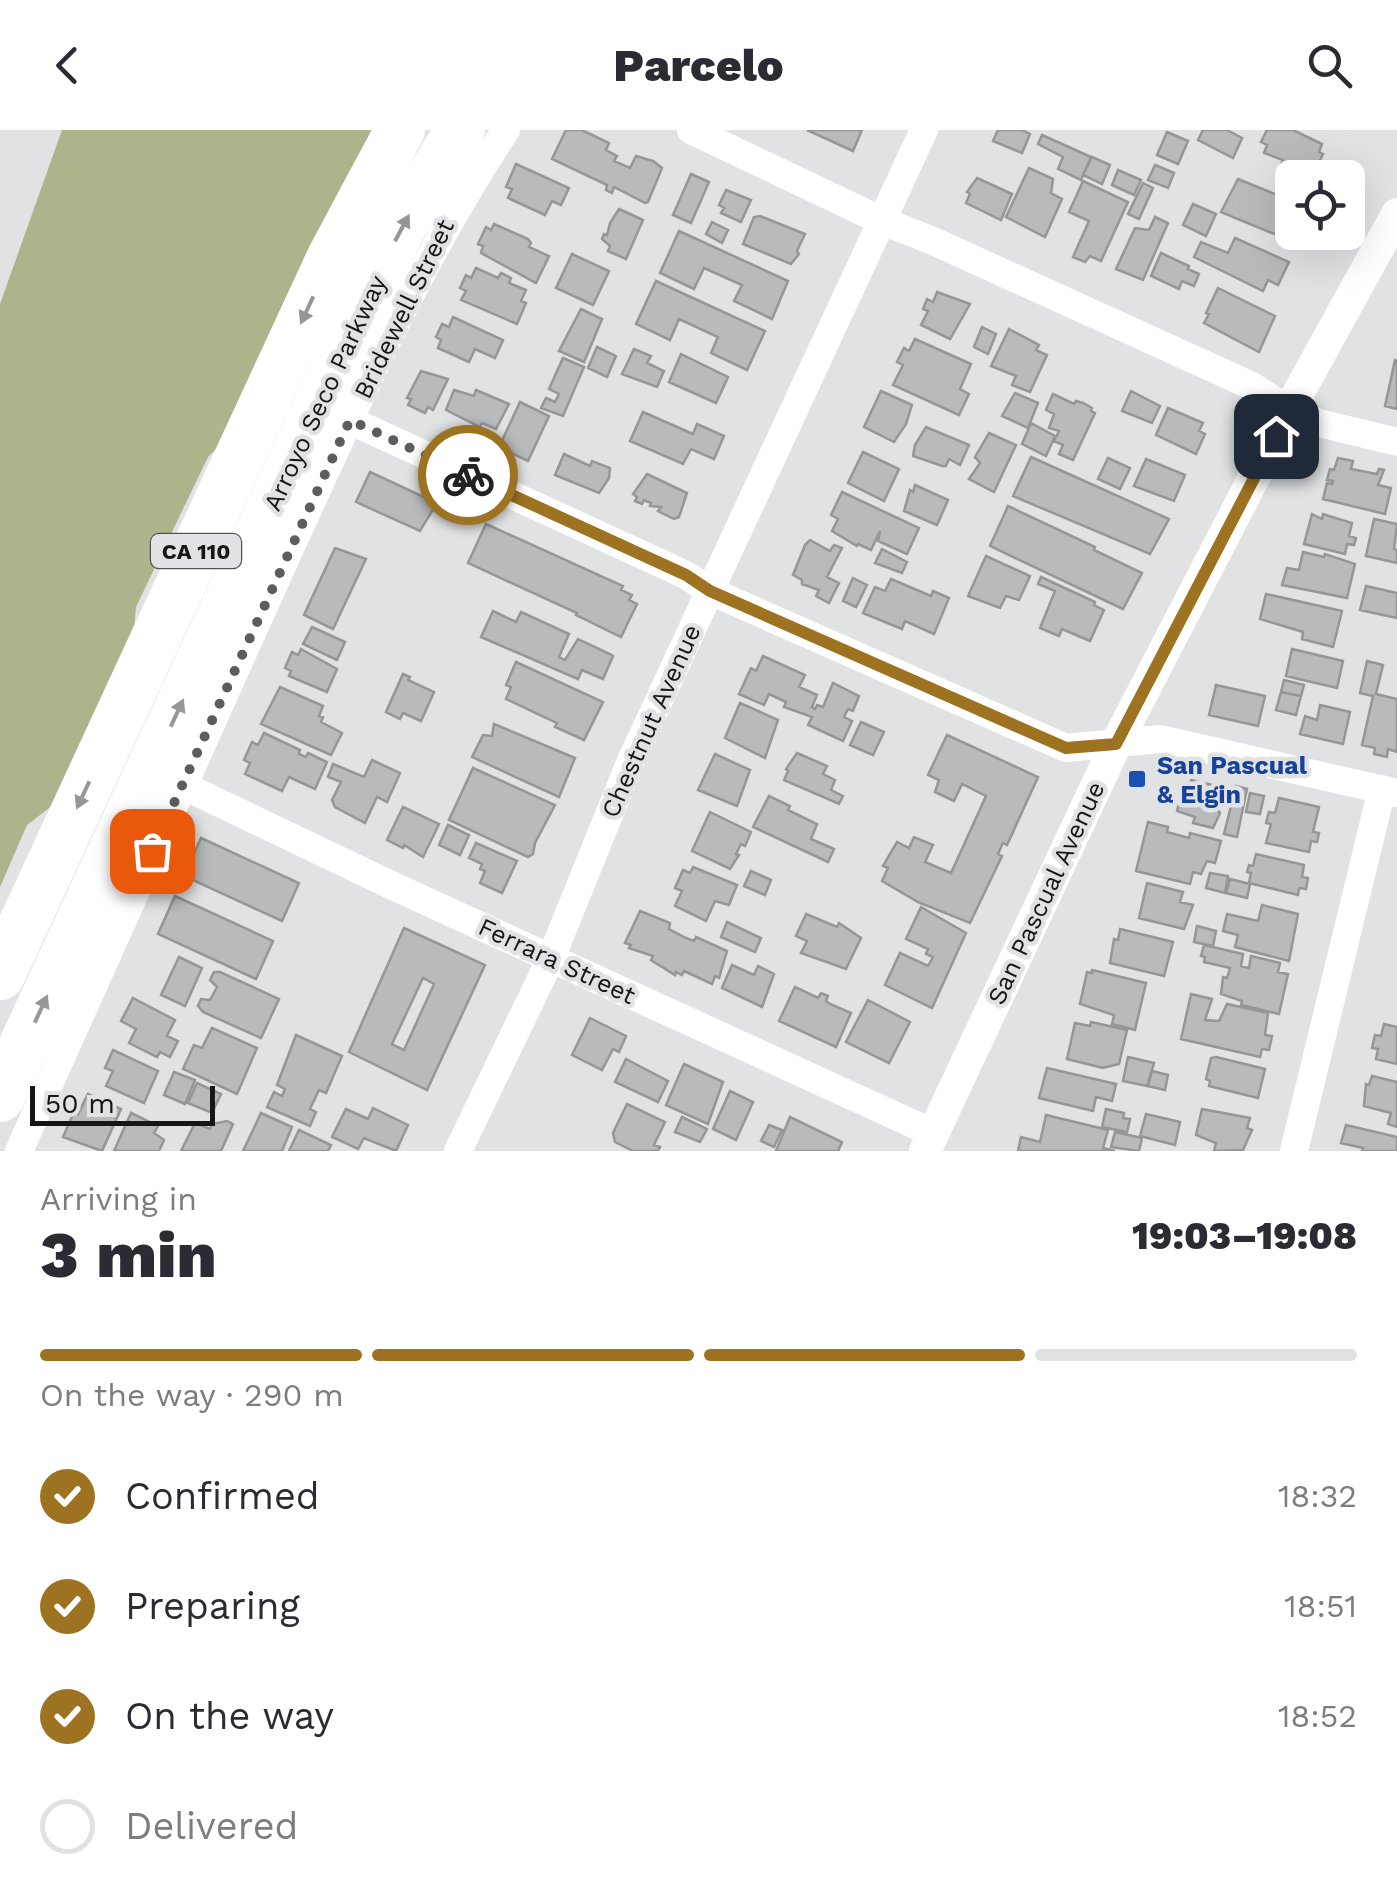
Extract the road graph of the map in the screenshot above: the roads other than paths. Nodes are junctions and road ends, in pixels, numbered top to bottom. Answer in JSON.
{"nodes":[{"id":1,"x":400,"y":130,"type":"edge"},
{"id":2,"x":460,"y":130,"type":"edge"},
{"id":3,"x":506,"y":130,"type":"edge"},
{"id":4,"x":691,"y":130,"type":"edge"},
{"id":5,"x":924,"y":130,"type":"edge"},
{"id":6,"x":1397,"y":214,"type":"edge"},
{"id":7,"x":880,"y":220,"type":"junction"},
{"id":8,"x":1290,"y":410,"type":"junction"},
{"id":9,"x":350,"y":420,"type":"junction"},
{"id":10,"x":1397,"y":442,"type":"edge"},
{"id":11,"x":710,"y":591,"type":"junction"},
{"id":12,"x":1116,"y":744,"type":"junction"},
{"id":13,"x":182,"y":785,"type":"junction"},
{"id":14,"x":1389,"y":791,"type":"edge"},
{"id":15,"x":551,"y":958,"type":"junction"},
{"id":16,"x":0,"y":976,"type":"edge"},
{"id":17,"x":0,"y":1097,"type":"edge"},
{"id":18,"x":929,"y":1142,"type":"edge"},
{"id":19,"x":19,"y":1151,"type":"edge"},
{"id":20,"x":458,"y":1151,"type":"edge"},
{"id":21,"x":1294,"y":1151,"type":"edge"}],
"edges":[{"from":1,"to":16,"type":"highway","name":"Arroyo Seco Parkway","number":"CA 110","one_way":true},
{"from":17,"to":2,"type":"highway","name":"Arroyo Seco Parkway","number":"CA 110","one_way":true},
{"from":3,"to":9,"type":"street","name":"Bridewell Street"},
{"from":4,"to":7,"type":"street"},
{"from":5,"to":7,"type":"street","name":"Chestnut Avenue"},
{"from":6,"to":8,"type":"street","name":"San Pascual Avenue"},
{"from":7,"to":8,"type":"street"},
{"from":7,"to":11,"type":"street","name":"Chestnut Avenue"},
{"from":8,"to":10,"type":"street"},
{"from":8,"to":12,"type":"street","name":"San Pascual Avenue"},
{"from":9,"to":11,"type":"street"},
{"from":9,"to":13,"type":"street","name":"Bridewell Street"},
{"from":11,"to":12,"type":"street"},
{"from":11,"to":15,"type":"street","name":"Chestnut Avenue"},
{"from":12,"to":14,"type":"street"},
{"from":12,"to":18,"type":"street","name":"San Pascual Avenue"},
{"from":13,"to":15,"type":"street","name":"Ferrara Street"},
{"from":13,"to":19,"type":"street","name":"Bridewell Street"},
{"from":14,"to":21,"type":"street"},
{"from":15,"to":18,"type":"street","name":"Ferrara Street"},
{"from":15,"to":20,"type":"street","name":"Chestnut Avenue"}]}
